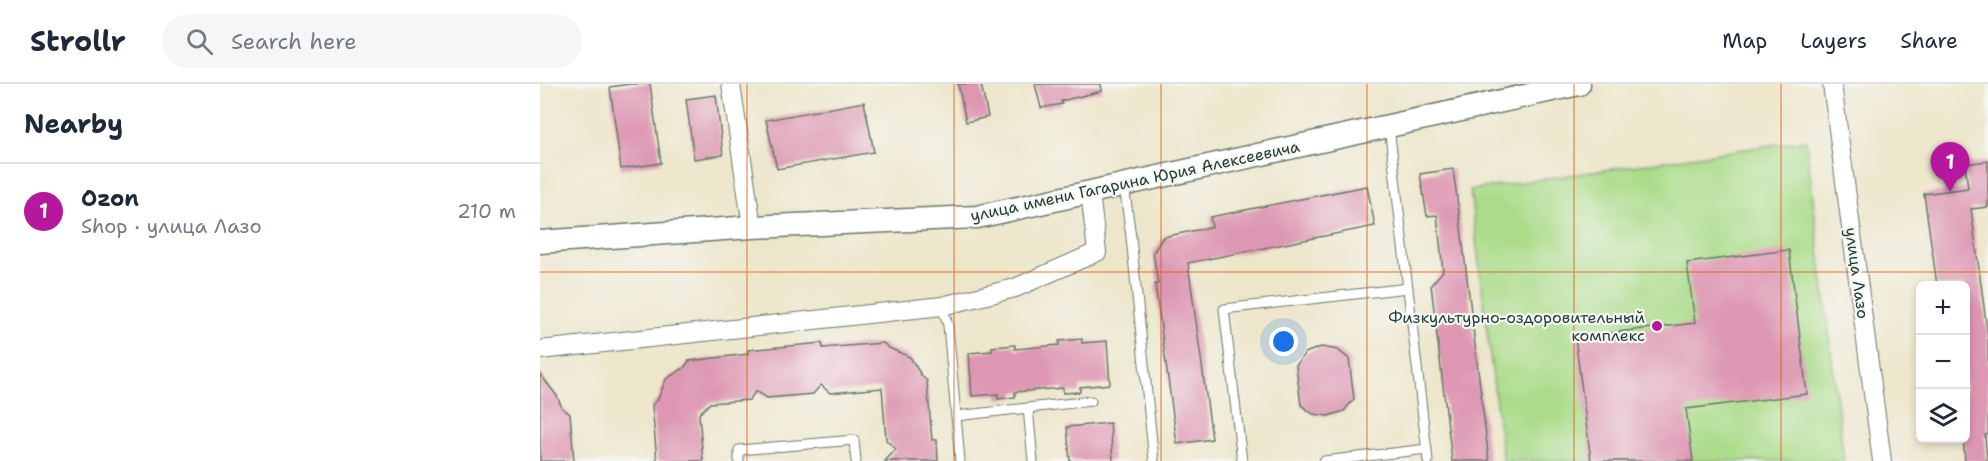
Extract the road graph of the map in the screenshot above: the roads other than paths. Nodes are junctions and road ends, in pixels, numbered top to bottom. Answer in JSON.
{"nodes":[{"id":1,"x":731,"y":84,"type":"edge"},
{"id":2,"x":1579,"y":84,"type":"edge"},
{"id":3,"x":1832,"y":84,"type":"edge"},
{"id":4,"x":1389,"y":126,"type":"junction"},
{"id":5,"x":1124,"y":185,"type":"junction"},
{"id":6,"x":1090,"y":192,"type":"junction"},
{"id":7,"x":752,"y":227,"type":"junction"},
{"id":8,"x":540,"y":242,"type":"edge"},
{"id":9,"x":1408,"y":288,"type":"junction"},
{"id":10,"x":942,"y":306,"type":"junction"},
{"id":11,"x":540,"y":350,"type":"edge"},
{"id":12,"x":1091,"y":401,"type":"dead end"},
{"id":13,"x":1028,"y":408,"type":"junction"},
{"id":14,"x":956,"y":416,"type":"junction"},
{"id":15,"x":1427,"y":449,"type":"junction"},
{"id":16,"x":739,"y":461,"type":"edge"},
{"id":17,"x":856,"y":461,"type":"edge"},
{"id":18,"x":960,"y":461,"type":"edge"},
{"id":19,"x":1033,"y":461,"type":"edge"},
{"id":20,"x":1154,"y":461,"type":"edge"},
{"id":21,"x":1242,"y":461,"type":"edge"},
{"id":22,"x":1324,"y":461,"type":"edge"},
{"id":23,"x":1428,"y":461,"type":"edge"},
{"id":24,"x":1882,"y":461,"type":"edge"}],
"edges":[{"from":1,"to":7,"type":"street"},
{"from":2,"to":4,"type":"street","name":"улица имени Гагарина Юрия Алексеевича"},
{"from":3,"to":24,"type":"street","name":"улица Лазо"},
{"from":4,"to":5,"type":"street","name":"улица имени Гагарина Юрия Алексеевича"},
{"from":4,"to":9,"type":"lane"},
{"from":5,"to":6,"type":"street","name":"улица имени Гагарина Юрия Алексеевича"},
{"from":5,"to":20,"type":"lane"},
{"from":6,"to":7,"type":"street","name":"улица имени Гагарина Юрия Алексеевича"},
{"from":6,"to":10,"type":"street"},
{"from":7,"to":8,"type":"street","name":"улица имени Гагарина Юрия Алексеевича"},
{"from":9,"to":15,"type":"lane"},
{"from":9,"to":21,"type":"lane"},
{"from":10,"to":11,"type":"street"},
{"from":10,"to":14,"type":"lane"},
{"from":12,"to":13,"type":"lane"},
{"from":13,"to":14,"type":"lane"},
{"from":13,"to":19,"type":"lane"},
{"from":14,"to":18,"type":"lane"},
{"from":15,"to":22,"type":"lane"},
{"from":15,"to":23,"type":"lane"},
{"from":16,"to":17,"type":"lane"}]}
